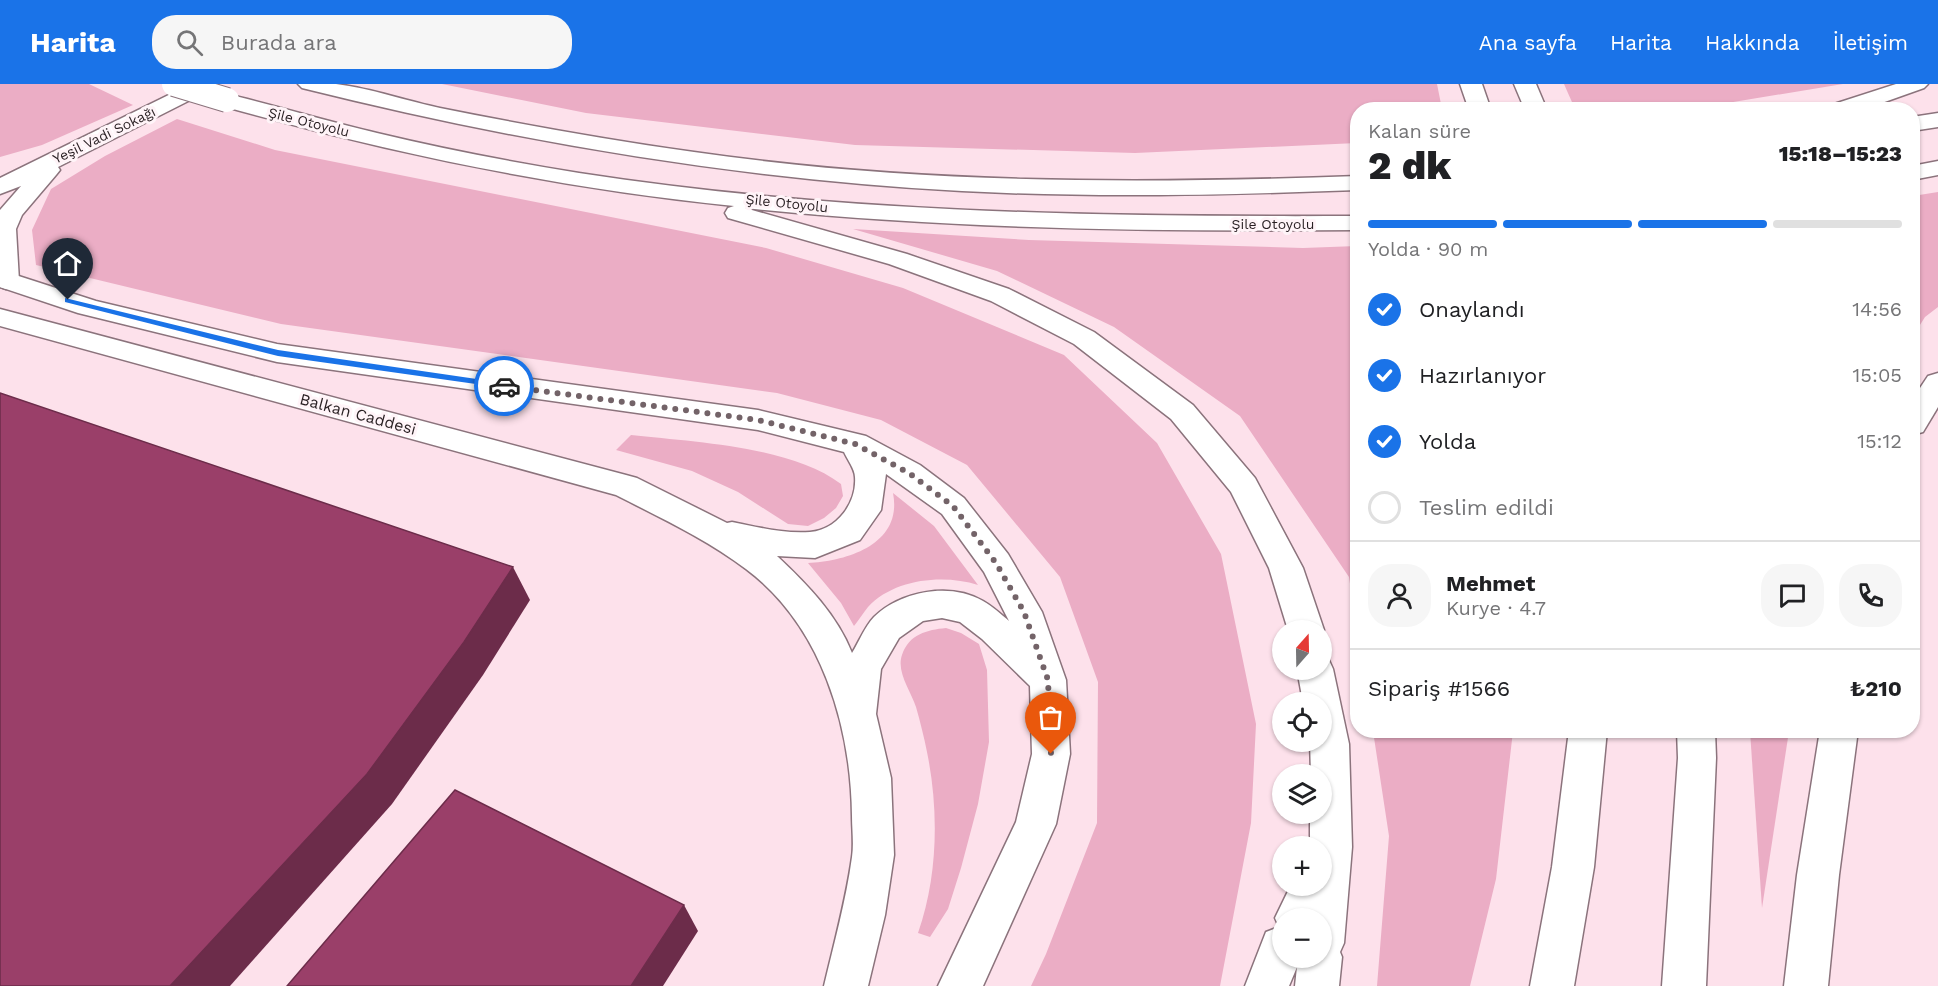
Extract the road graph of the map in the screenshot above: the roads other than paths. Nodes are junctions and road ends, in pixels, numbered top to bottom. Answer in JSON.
{"nodes":[{"id":1,"x":174,"y":84,"type":"edge"},
{"id":2,"x":207,"y":84,"type":"edge"},
{"id":3,"x":309,"y":84,"type":"edge"},
{"id":4,"x":1471,"y":84,"type":"edge"},
{"id":5,"x":1525,"y":84,"type":"edge"},
{"id":6,"x":1917,"y":84,"type":"edge"},
{"id":7,"x":1477,"y":102,"type":"edge"},
{"id":8,"x":1533,"y":102,"type":"edge"},
{"id":9,"x":1863,"y":102,"type":"edge"},
{"id":10,"x":1938,"y":120,"type":"edge"},
{"id":11,"x":1920,"y":123,"type":"edge"},
{"id":12,"x":82,"y":145,"type":"junction"},
{"id":13,"x":60,"y":157,"type":"junction"},
{"id":14,"x":0,"y":166,"type":"edge"},
{"id":15,"x":1938,"y":168,"type":"edge"},
{"id":16,"x":1920,"y":171,"type":"edge"},
{"id":17,"x":1938,"y":180,"type":"edge"},
{"id":18,"x":1920,"y":181,"type":"edge"},
{"id":19,"x":1350,"y":183,"type":"edge"},
{"id":20,"x":0,"y":187,"type":"edge"},
{"id":21,"x":664,"y":191,"type":"junction"},
{"id":22,"x":1350,"y":224,"type":"edge"},
{"id":23,"x":3,"y":280,"type":"edge"},
{"id":24,"x":0,"y":317,"type":"edge"},
{"id":25,"x":1938,"y":383,"type":"edge"},
{"id":26,"x":1920,"y":412,"type":"edge"},
{"id":27,"x":855,"y":444,"type":"junction"},
{"id":28,"x":710,"y":528,"type":"junction"},
{"id":29,"x":1303,"y":620,"type":"edge"},
{"id":30,"x":1048,"y":680,"type":"junction"},
{"id":31,"x":1317,"y":680,"type":"edge"},
{"id":32,"x":858,"y":716,"type":"junction"},
{"id":33,"x":1587,"y":738,"type":"edge"},
{"id":34,"x":1696,"y":738,"type":"edge"},
{"id":35,"x":1838,"y":738,"type":"edge"},
{"id":36,"x":1327,"y":836,"type":"edge"},
{"id":37,"x":1274,"y":968,"type":"edge"},
{"id":38,"x":1319,"y":968,"type":"edge"},
{"id":39,"x":846,"y":986,"type":"edge"},
{"id":40,"x":960,"y":986,"type":"edge"},
{"id":41,"x":1267,"y":986,"type":"edge"},
{"id":42,"x":1317,"y":986,"type":"edge"},
{"id":43,"x":1552,"y":986,"type":"edge"},
{"id":44,"x":1684,"y":986,"type":"edge"},
{"id":45,"x":1806,"y":986,"type":"edge"}],
"edges":[{"from":1,"to":21,"type":"main road","name":"Şile Otoyolu","bridge":true},
{"from":2,"to":12,"type":"main road","name":"Yeşil Vadi Sokağı"},
{"from":3,"to":19,"type":"main road"},
{"from":4,"to":7,"type":"main road"},
{"from":5,"to":8,"type":"main road"},
{"from":6,"to":9,"type":"main road"},
{"from":10,"to":11,"type":"main road"},
{"from":12,"to":13,"type":"main road","name":"Yeşil Vadi Sokağı"},
{"from":12,"to":14,"type":"main road"},
{"from":13,"to":20,"type":"main road","name":"Yeşil Vadi Sokağı"},
{"from":13,"to":23,"type":"main road"},
{"from":15,"to":16,"type":"main road"},
{"from":17,"to":18,"type":"main road"},
{"from":21,"to":22,"type":"main road","name":"Şile Otoyolu"},
{"from":21,"to":29,"type":"main road"},
{"from":23,"to":27,"type":"main road"},
{"from":24,"to":28,"type":"main road","name":"Balkan Caddesi"},
{"from":25,"to":26,"type":"main road"},
{"from":27,"to":28,"type":"main road"},
{"from":27,"to":30,"type":"main road"},
{"from":28,"to":32,"type":"main road"},
{"from":30,"to":32,"type":"main road"},
{"from":30,"to":40,"type":"main road"},
{"from":31,"to":36,"type":"main road"},
{"from":32,"to":39,"type":"main road"},
{"from":33,"to":43,"type":"main road"},
{"from":34,"to":44,"type":"main road"},
{"from":35,"to":45,"type":"main road"},
{"from":37,"to":41,"type":"main road"},
{"from":38,"to":42,"type":"main road"}]}
